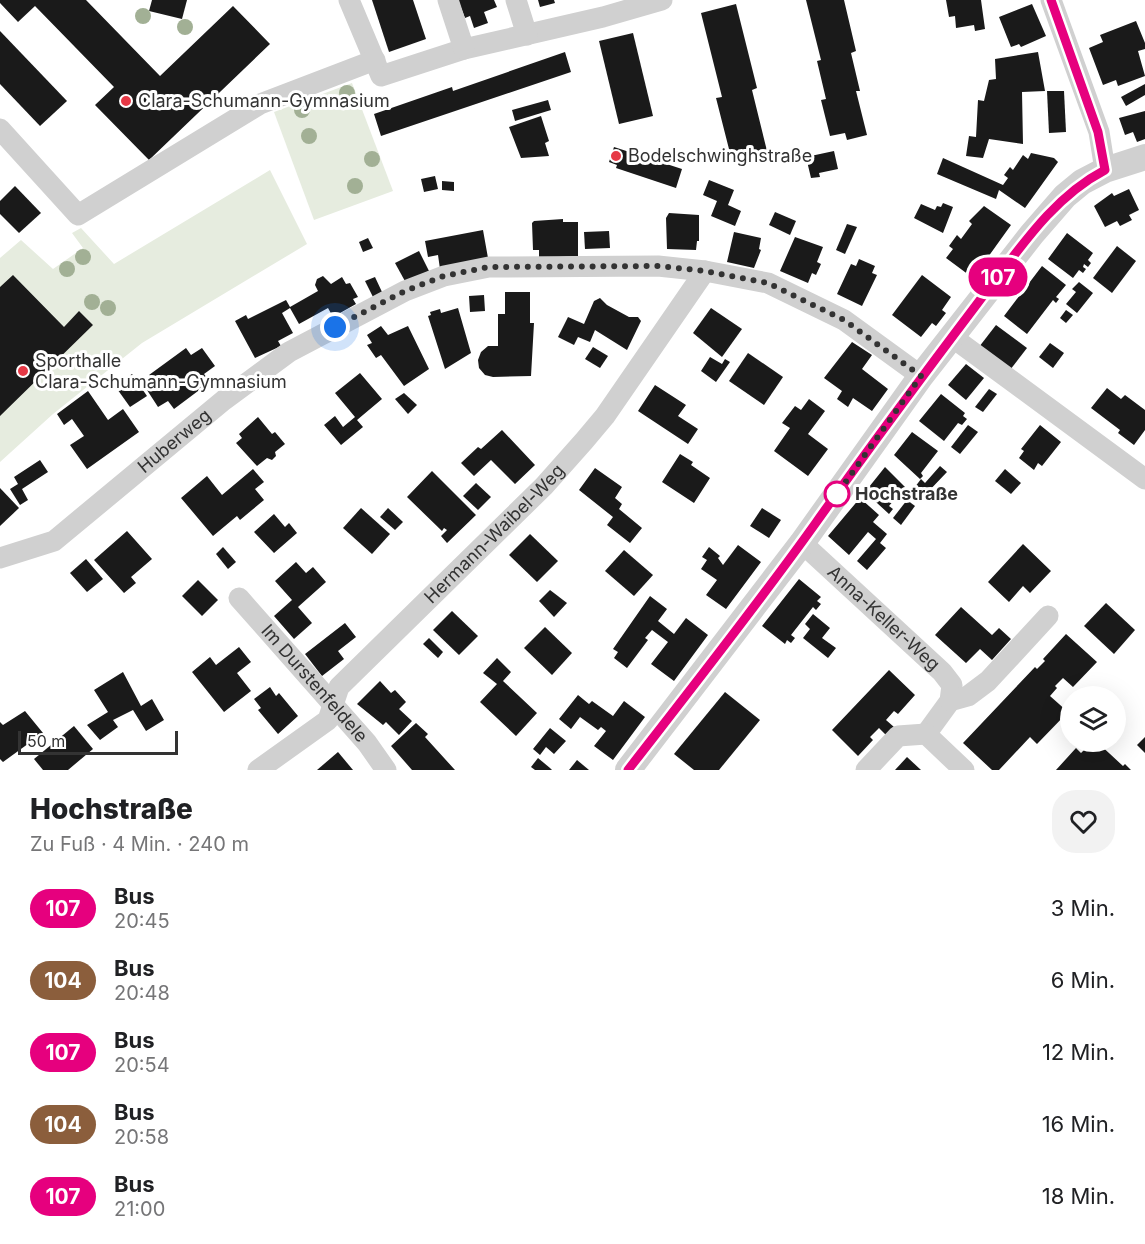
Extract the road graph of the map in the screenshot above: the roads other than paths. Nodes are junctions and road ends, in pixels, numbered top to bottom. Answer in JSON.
{"nodes":[{"id":1,"x":349,"y":0,"type":"edge"},
{"id":2,"x":448,"y":0,"type":"edge"},
{"id":3,"x":516,"y":0,"type":"edge"},
{"id":4,"x":662,"y":0,"type":"edge"},
{"id":5,"x":1051,"y":0,"type":"edge"},
{"id":6,"x":527,"y":35,"type":"junction"},
{"id":7,"x":464,"y":49,"type":"junction"},
{"id":8,"x":375,"y":60,"type":"junction"},
{"id":9,"x":0,"y":129,"type":"edge"},
{"id":10,"x":1145,"y":157,"type":"edge"},
{"id":11,"x":1105,"y":170,"type":"junction"},
{"id":12,"x":705,"y":271,"type":"junction"},
{"id":13,"x":952,"y":336,"type":"junction"},
{"id":14,"x":921,"y":376,"type":"junction"},
{"id":15,"x":1145,"y":479,"type":"edge"},
{"id":16,"x":802,"y":543,"type":"junction"},
{"id":17,"x":0,"y":558,"type":"edge"},
{"id":18,"x":239,"y":598,"type":"dead end"},
{"id":19,"x":1048,"y":616,"type":"dead end"},
{"id":20,"x":950,"y":701,"type":"junction"},
{"id":21,"x":333,"y":708,"type":"junction"},
{"id":22,"x":926,"y":734,"type":"junction"},
{"id":23,"x":258,"y":770,"type":"edge"},
{"id":24,"x":387,"y":770,"type":"edge"},
{"id":25,"x":628,"y":770,"type":"edge"},
{"id":26,"x":866,"y":770,"type":"edge"},
{"id":27,"x":964,"y":770,"type":"edge"}],
"edges":[{"from":1,"to":8,"type":"street"},
{"from":2,"to":7,"type":"street"},
{"from":3,"to":6,"type":"street"},
{"from":4,"to":6,"type":"street"},
{"from":5,"to":11,"type":"street"},
{"from":6,"to":7,"type":"street"},
{"from":7,"to":8,"type":"street"},
{"from":8,"to":9,"type":"street"},
{"from":10,"to":11,"type":"street"},
{"from":11,"to":13,"type":"street"},
{"from":12,"to":14,"type":"street","name":"Huberweg"},
{"from":12,"to":17,"type":"street","name":"Huberweg"},
{"from":12,"to":21,"type":"street","name":"Hermann-Waibel-Weg"},
{"from":13,"to":14,"type":"street"},
{"from":13,"to":15,"type":"street"},
{"from":14,"to":16,"type":"street"},
{"from":16,"to":20,"type":"street","name":"Anna-Keller-Weg"},
{"from":16,"to":25,"type":"street"},
{"from":18,"to":21,"type":"street","name":"Im Durstenfeldele"},
{"from":19,"to":20,"type":"street"},
{"from":20,"to":22,"type":"street"},
{"from":21,"to":23,"type":"street","name":"Hermann-Waibel-Weg"},
{"from":21,"to":24,"type":"street","name":"Im Durstenfeldele"},
{"from":22,"to":26,"type":"street"},
{"from":22,"to":27,"type":"street"}]}
